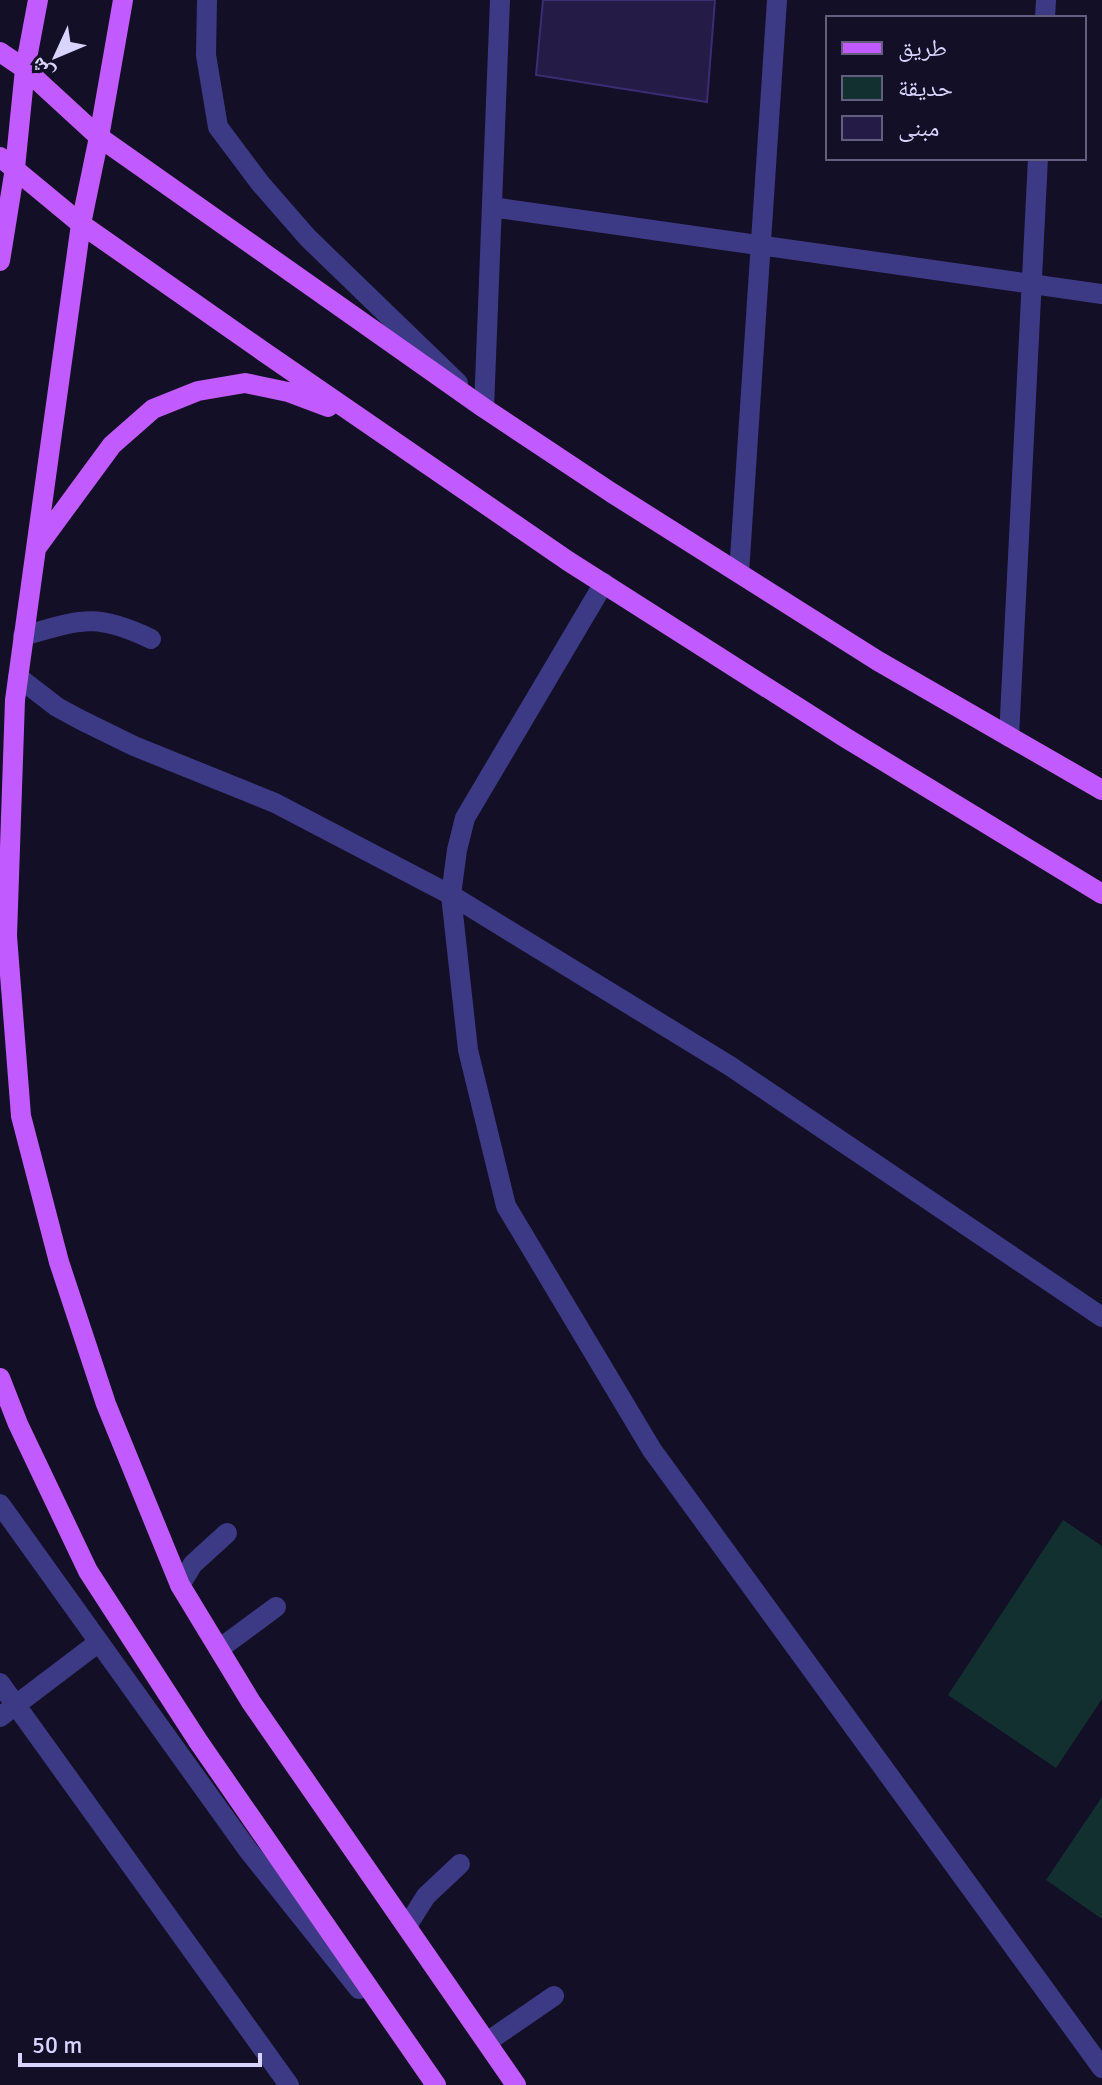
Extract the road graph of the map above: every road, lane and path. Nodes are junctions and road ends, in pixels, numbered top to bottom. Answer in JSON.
{"nodes":[{"id":1,"x":38,"y":0,"type":"edge"},
{"id":2,"x":123,"y":0,"type":"edge"},
{"id":3,"x":207,"y":0,"type":"edge"},
{"id":4,"x":500,"y":0,"type":"edge"},
{"id":5,"x":777,"y":0,"type":"edge"},
{"id":6,"x":0,"y":52,"type":"edge"},
{"id":7,"x":25,"y":69,"type":"junction"},
{"id":8,"x":99,"y":137,"type":"junction"},
{"id":9,"x":1038,"y":160,"type":"edge"},
{"id":10,"x":8,"y":163,"type":"edge"},
{"id":11,"x":492,"y":207,"type":"junction"},
{"id":12,"x":81,"y":224,"type":"junction"},
{"id":13,"x":761,"y":245,"type":"junction"},
{"id":14,"x":0,"y":261,"type":"edge"},
{"id":15,"x":1032,"y":284,"type":"junction"},
{"id":16,"x":1102,"y":294,"type":"edge"},
{"id":17,"x":484,"y":408,"type":"junction"},
{"id":18,"x":360,"y":418,"type":"junction"},
{"id":19,"x":35,"y":550,"type":"junction"},
{"id":20,"x":739,"y":573,"type":"junction"},
{"id":21,"x":604,"y":583,"type":"junction"},
{"id":22,"x":23,"y":636,"type":"junction"},
{"id":23,"x":151,"y":639,"type":"dead end"},
{"id":24,"x":18,"y":677,"type":"junction"},
{"id":25,"x":1009,"y":737,"type":"junction"},
{"id":26,"x":1102,"y":790,"type":"edge"},
{"id":27,"x":1102,"y":894,"type":"edge"},
{"id":28,"x":451,"y":895,"type":"junction"},
{"id":29,"x":1102,"y":1317,"type":"edge"},
{"id":30,"x":0,"y":1378,"type":"edge"},
{"id":31,"x":0,"y":1504,"type":"edge"},
{"id":32,"x":227,"y":1533,"type":"dead end"},
{"id":33,"x":180,"y":1585,"type":"junction"},
{"id":34,"x":276,"y":1607,"type":"dead end"},
{"id":35,"x":99,"y":1642,"type":"junction"},
{"id":36,"x":219,"y":1649,"type":"junction"},
{"id":37,"x":0,"y":1683,"type":"edge"},
{"id":38,"x":8,"y":1711,"type":"edge"},
{"id":39,"x":460,"y":1864,"type":"dead end"},
{"id":40,"x":407,"y":1926,"type":"junction"},
{"id":41,"x":554,"y":1996,"type":"dead end"},
{"id":42,"x":487,"y":2042,"type":"junction"},
{"id":43,"x":1102,"y":2068,"type":"edge"},
{"id":44,"x":289,"y":2085,"type":"edge"},
{"id":45,"x":436,"y":2085,"type":"edge"},
{"id":46,"x":516,"y":2085,"type":"edge"}],
"edges":[{"from":1,"to":7,"type":"main road"},
{"from":2,"to":8,"type":"main road"},
{"from":3,"to":17,"type":"street"},
{"from":4,"to":11,"type":"street"},
{"from":5,"to":13,"type":"street"},
{"from":6,"to":7,"type":"main road"},
{"from":7,"to":8,"type":"main road"},
{"from":7,"to":10,"type":"main road"},
{"from":8,"to":12,"type":"main road"},
{"from":8,"to":17,"type":"main road"},
{"from":9,"to":15,"type":"street"},
{"from":10,"to":12,"type":"main road"},
{"from":10,"to":14,"type":"main road"},
{"from":11,"to":13,"type":"street"},
{"from":11,"to":17,"type":"street"},
{"from":12,"to":18,"type":"main road"},
{"from":12,"to":19,"type":"main road"},
{"from":13,"to":15,"type":"street"},
{"from":13,"to":20,"type":"street"},
{"from":15,"to":16,"type":"street"},
{"from":15,"to":25,"type":"street"},
{"from":17,"to":20,"type":"main road"},
{"from":18,"to":19,"type":"main road"},
{"from":18,"to":21,"type":"main road"},
{"from":19,"to":22,"type":"main road"},
{"from":20,"to":25,"type":"main road"},
{"from":21,"to":27,"type":"main road"},
{"from":21,"to":28,"type":"street"},
{"from":22,"to":23,"type":"street"},
{"from":22,"to":24,"type":"main road"},
{"from":24,"to":28,"type":"street"},
{"from":24,"to":33,"type":"main road"},
{"from":25,"to":26,"type":"main road"},
{"from":28,"to":29,"type":"street"},
{"from":28,"to":43,"type":"street"},
{"from":30,"to":45,"type":"main road"},
{"from":31,"to":35,"type":"street"},
{"from":32,"to":33,"type":"street"},
{"from":33,"to":36,"type":"main road"},
{"from":34,"to":36,"type":"street"},
{"from":35,"to":38,"type":"street"},
{"from":35,"to":45,"type":"street"},
{"from":36,"to":40,"type":"main road"},
{"from":37,"to":38,"type":"street"},
{"from":38,"to":44,"type":"street"},
{"from":39,"to":40,"type":"street"},
{"from":40,"to":42,"type":"main road"},
{"from":41,"to":42,"type":"street"},
{"from":42,"to":46,"type":"main road"}]}
